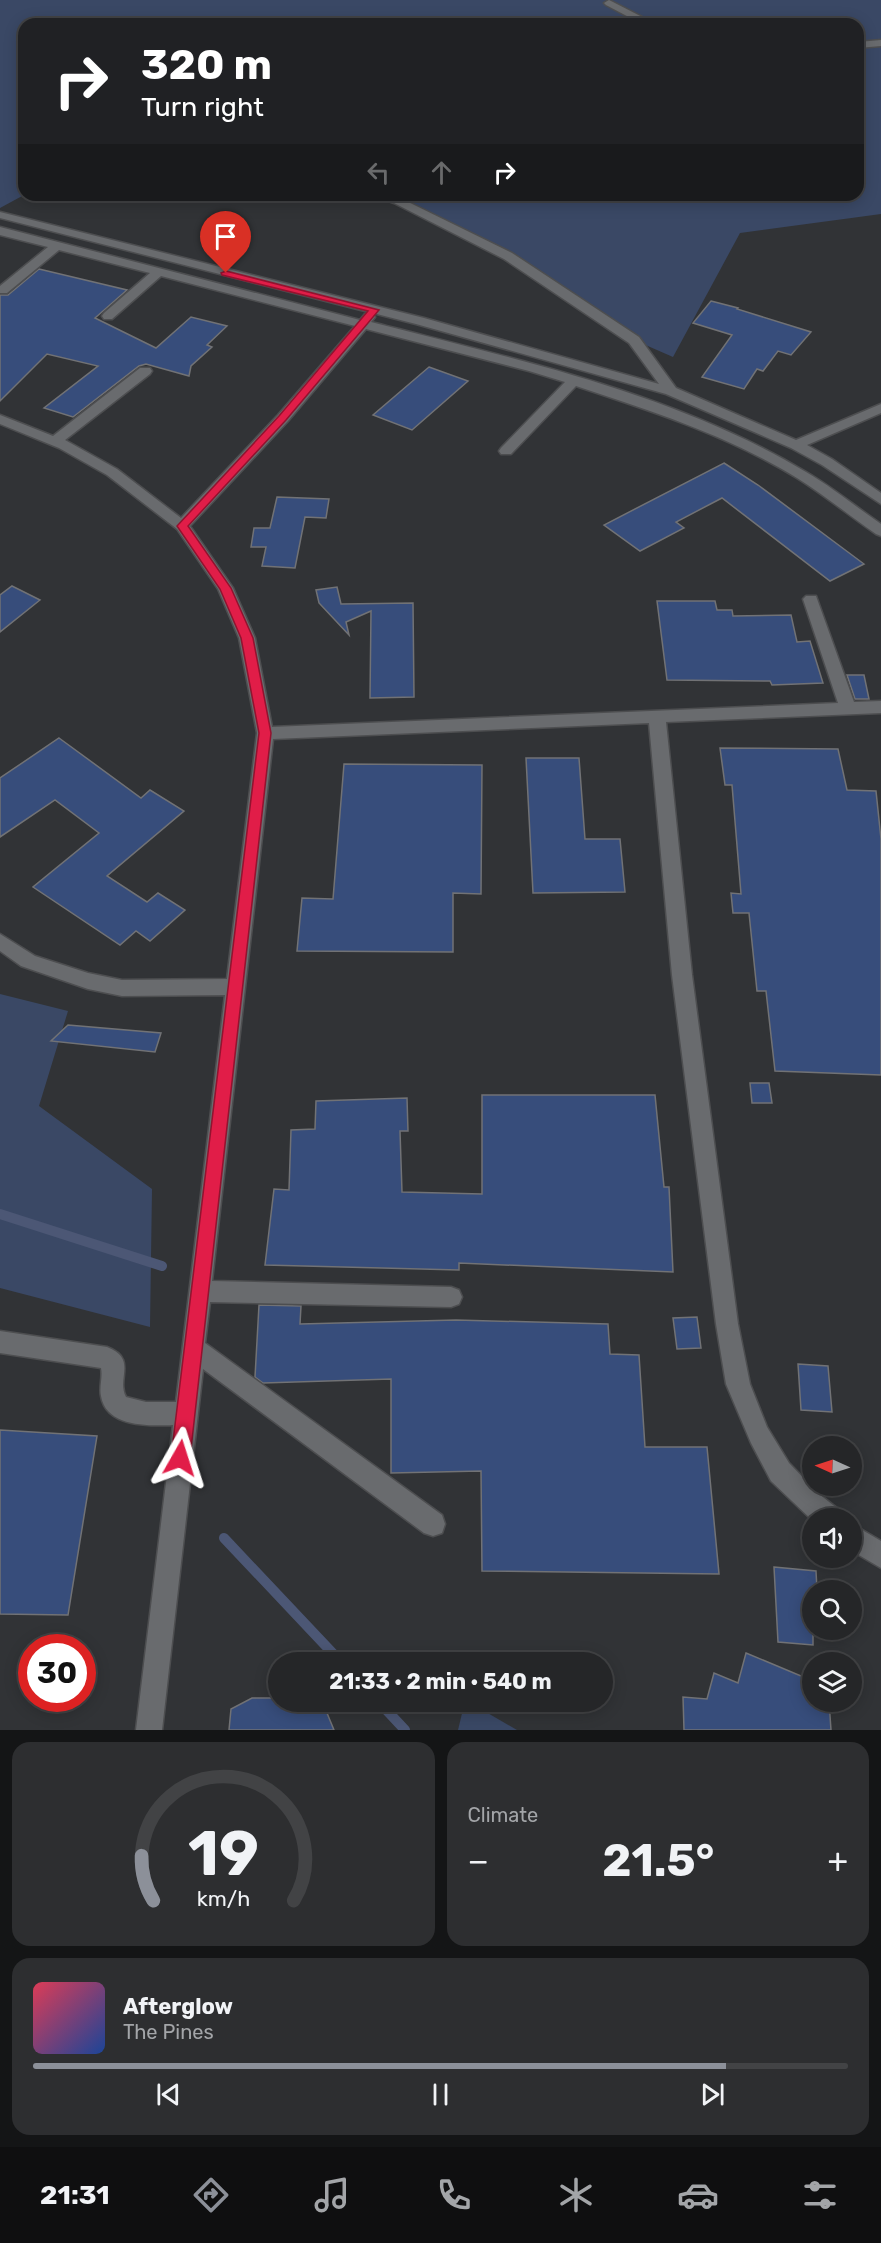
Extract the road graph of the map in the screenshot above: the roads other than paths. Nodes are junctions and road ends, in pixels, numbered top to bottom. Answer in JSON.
{"nodes":[{"id":1,"x":609,"y":3,"type":"dead end"},
{"id":2,"x":638,"y":18,"type":"edge"},
{"id":3,"x":881,"y":43,"type":"edge"},
{"id":4,"x":864,"y":44,"type":"edge"},
{"id":5,"x":398,"y":201,"type":"edge"},
{"id":6,"x":0,"y":215,"type":"edge"},
{"id":7,"x":0,"y":231,"type":"edge"},
{"id":8,"x":56,"y":246,"type":"junction"},
{"id":9,"x":157,"y":273,"type":"junction"},
{"id":10,"x":3,"y":290,"type":"dead end"},
{"id":11,"x":375,"y":310,"type":"junction"},
{"id":12,"x":108,"y":316,"type":"dead end"},
{"id":13,"x":362,"y":325,"type":"junction"},
{"id":14,"x":145,"y":371,"type":"dead end"},
{"id":15,"x":574,"y":381,"type":"junction"},
{"id":16,"x":671,"y":391,"type":"junction"},
{"id":17,"x":881,"y":408,"type":"edge"},
{"id":18,"x":0,"y":419,"type":"edge"},
{"id":19,"x":55,"y":441,"type":"junction"},
{"id":20,"x":796,"y":445,"type":"junction"},
{"id":21,"x":506,"y":451,"type":"dead end"},
{"id":22,"x":881,"y":500,"type":"edge"},
{"id":23,"x":183,"y":526,"type":"junction"},
{"id":24,"x":881,"y":531,"type":"edge"},
{"id":25,"x":811,"y":599,"type":"dead end"},
{"id":26,"x":881,"y":707,"type":"edge"},
{"id":27,"x":848,"y":709,"type":"junction"},
{"id":28,"x":657,"y":717,"type":"junction"},
{"id":29,"x":265,"y":733,"type":"junction"},
{"id":30,"x":0,"y":941,"type":"edge"},
{"id":31,"x":234,"y":987,"type":"junction"},
{"id":32,"x":199,"y":1291,"type":"junction"},
{"id":33,"x":451,"y":1297,"type":"dead end"},
{"id":34,"x":0,"y":1342,"type":"edge"},
{"id":35,"x":193,"y":1348,"type":"junction"},
{"id":36,"x":186,"y":1413,"type":"junction"},
{"id":37,"x":816,"y":1508,"type":"edge"},
{"id":38,"x":433,"y":1524,"type":"dead end"},
{"id":39,"x":862,"y":1543,"type":"edge"},
{"id":40,"x":881,"y":1556,"type":"edge"},
{"id":41,"x":149,"y":1730,"type":"edge"}],
"edges":[{"from":1,"to":2,"type":"street"},
{"from":3,"to":4,"type":"street"},
{"from":5,"to":16,"type":"street"},
{"from":6,"to":11,"type":"street"},
{"from":7,"to":8,"type":"street"},
{"from":8,"to":9,"type":"street"},
{"from":8,"to":10,"type":"street"},
{"from":9,"to":12,"type":"street"},
{"from":9,"to":13,"type":"street"},
{"from":11,"to":13,"type":"street"},
{"from":11,"to":16,"type":"street"},
{"from":13,"to":15,"type":"street"},
{"from":13,"to":23,"type":"street"},
{"from":14,"to":19,"type":"street"},
{"from":15,"to":21,"type":"street"},
{"from":15,"to":24,"type":"street"},
{"from":16,"to":20,"type":"street"},
{"from":17,"to":20,"type":"street"},
{"from":18,"to":19,"type":"street"},
{"from":19,"to":23,"type":"street"},
{"from":20,"to":22,"type":"street"},
{"from":23,"to":29,"type":"street"},
{"from":25,"to":27,"type":"street"},
{"from":26,"to":27,"type":"street"},
{"from":27,"to":28,"type":"street"},
{"from":28,"to":29,"type":"street"},
{"from":28,"to":37,"type":"street"},
{"from":29,"to":31,"type":"street"},
{"from":30,"to":31,"type":"street"},
{"from":31,"to":32,"type":"street"},
{"from":32,"to":33,"type":"street"},
{"from":32,"to":35,"type":"street"},
{"from":34,"to":36,"type":"street"},
{"from":35,"to":36,"type":"street"},
{"from":35,"to":38,"type":"street"},
{"from":36,"to":41,"type":"street"},
{"from":39,"to":40,"type":"street"}]}
